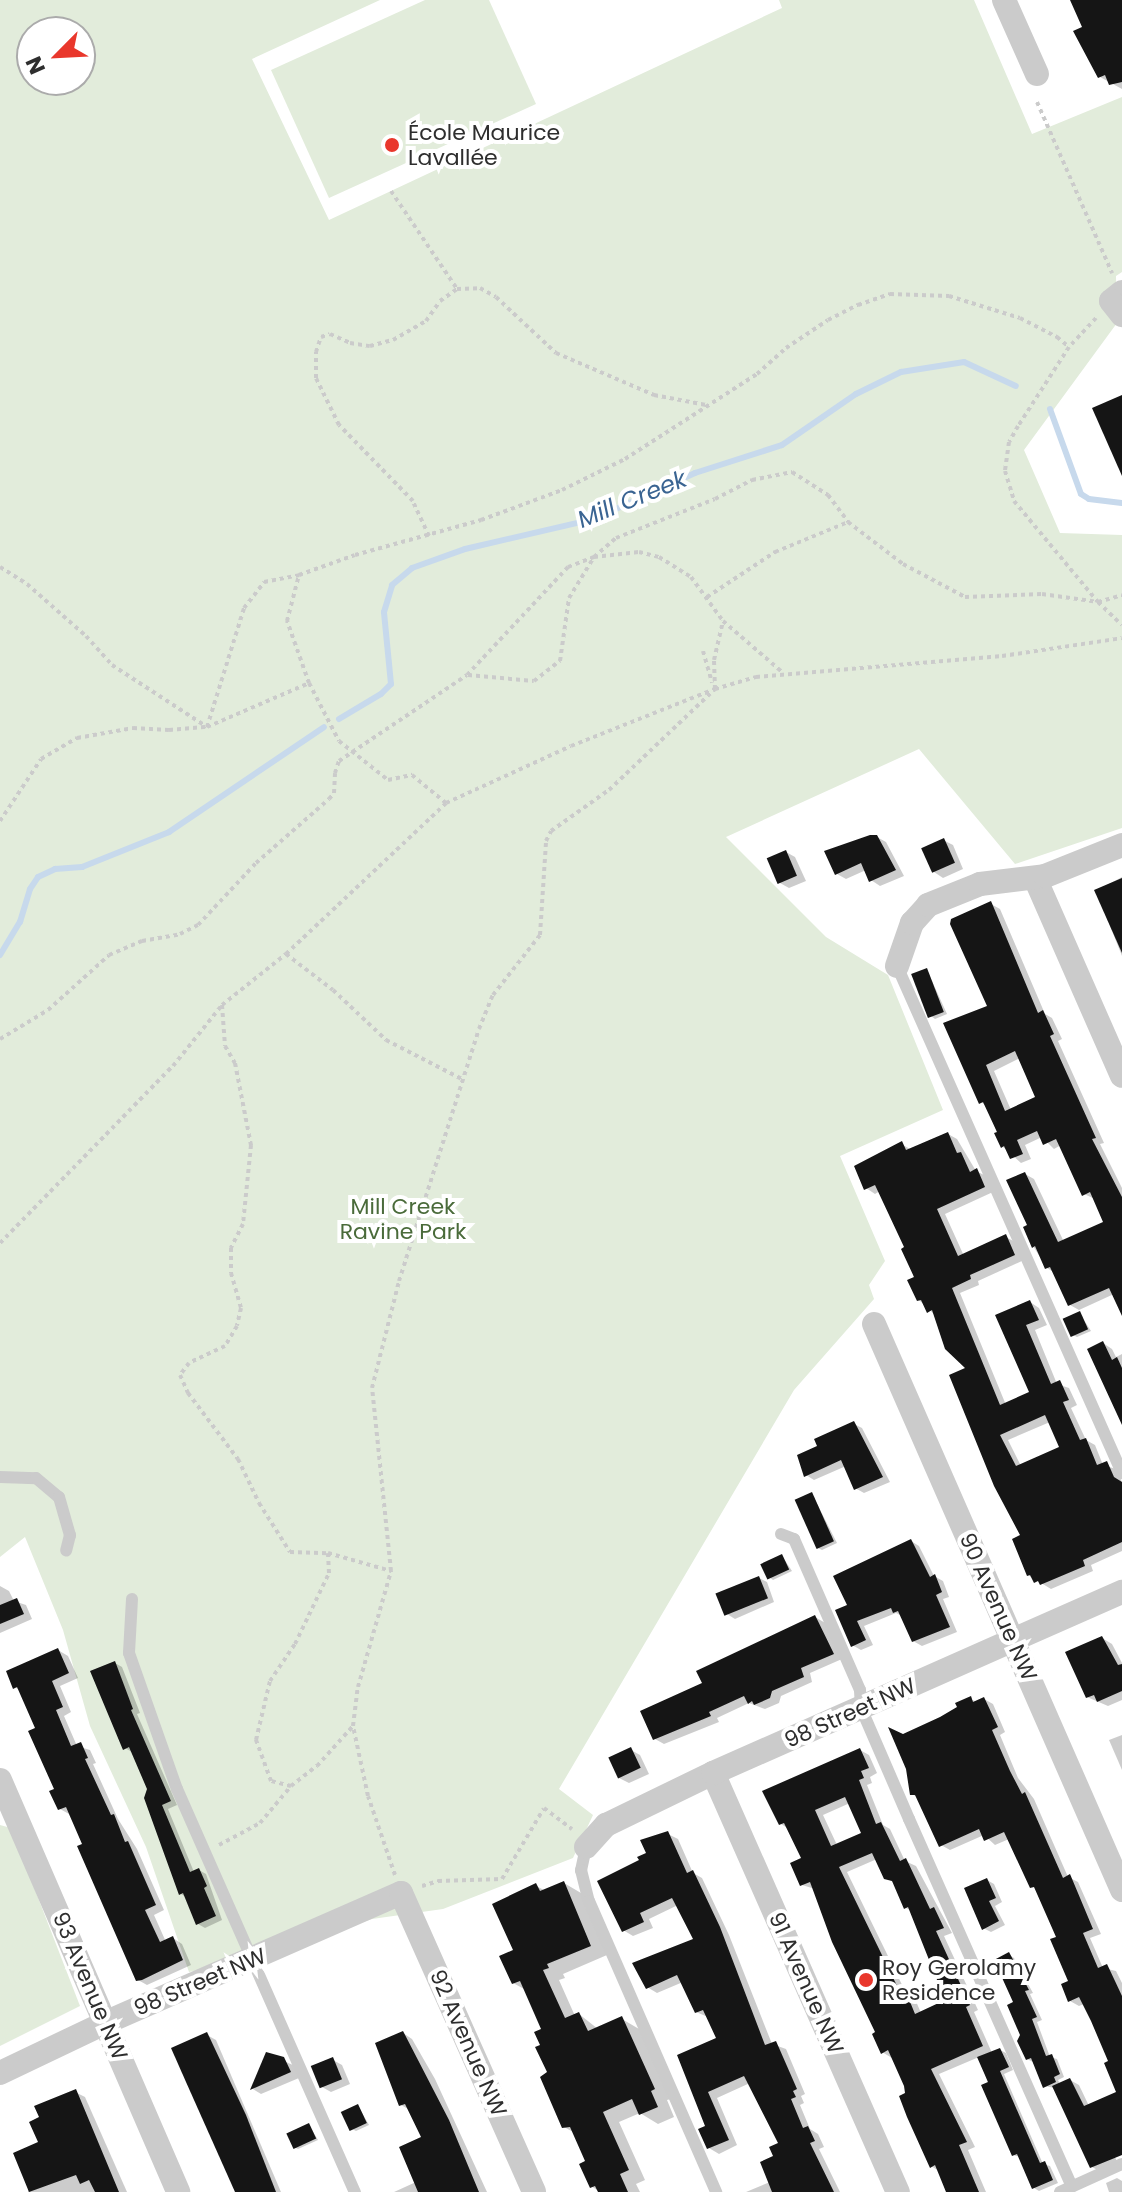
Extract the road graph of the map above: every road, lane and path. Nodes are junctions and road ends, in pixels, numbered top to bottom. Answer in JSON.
{"nodes":[{"id":1,"x":1004,"y":0,"type":"edge"},
{"id":2,"x":1037,"y":74,"type":"dead end"},
{"id":3,"x":1037,"y":102,"type":"dead end"},
{"id":4,"x":391,"y":191,"type":"dead end"},
{"id":5,"x":457,"y":289,"type":"junction"},
{"id":6,"x":1117,"y":296,"type":"edge"},
{"id":7,"x":1069,"y":347,"type":"junction"},
{"id":8,"x":708,"y":405,"type":"junction"},
{"id":9,"x":848,"y":522,"type":"junction"},
{"id":10,"x":429,"y":536,"type":"junction"},
{"id":11,"x":594,"y":557,"type":"junction"},
{"id":12,"x":0,"y":567,"type":"edge"},
{"id":13,"x":299,"y":575,"type":"junction"},
{"id":14,"x":1122,"y":595,"type":"edge"},
{"id":15,"x":707,"y":597,"type":"junction"},
{"id":16,"x":1098,"y":602,"type":"junction"},
{"id":17,"x":723,"y":621,"type":"junction"},
{"id":18,"x":1122,"y":625,"type":"edge"},
{"id":19,"x":1122,"y":638,"type":"edge"},
{"id":20,"x":703,"y":651,"type":"dead end"},
{"id":21,"x":782,"y":672,"type":"junction"},
{"id":22,"x":467,"y":675,"type":"junction"},
{"id":23,"x":309,"y":683,"type":"junction"},
{"id":24,"x":715,"y":689,"type":"junction"},
{"id":25,"x":207,"y":727,"type":"junction"},
{"id":26,"x":354,"y":751,"type":"junction"},
{"id":27,"x":446,"y":803,"type":"junction"},
{"id":28,"x":0,"y":821,"type":"edge"},
{"id":29,"x":1122,"y":845,"type":"edge"},
{"id":30,"x":1035,"y":878,"type":"junction"},
{"id":31,"x":286,"y":954,"type":"junction"},
{"id":32,"x":897,"y":966,"type":"joint"},
{"id":33,"x":222,"y":1005,"type":"junction"},
{"id":34,"x":0,"y":1039,"type":"edge"},
{"id":35,"x":1122,"y":1076,"type":"edge"},
{"id":36,"x":463,"y":1079,"type":"junction"},
{"id":37,"x":0,"y":1243,"type":"edge"},
{"id":38,"x":874,"y":1324,"type":"dead end"},
{"id":39,"x":1122,"y":1473,"type":"edge"},
{"id":40,"x":0,"y":1477,"type":"edge"},
{"id":41,"x":781,"y":1534,"type":"dead end"},
{"id":42,"x":66,"y":1551,"type":"dead end"},
{"id":43,"x":328,"y":1553,"type":"junction"},
{"id":44,"x":391,"y":1571,"type":"junction"},
{"id":45,"x":1122,"y":1592,"type":"edge"},
{"id":46,"x":132,"y":1599,"type":"dead end"},
{"id":47,"x":1013,"y":1640,"type":"junction"},
{"id":48,"x":861,"y":1708,"type":"junction"},
{"id":49,"x":353,"y":1726,"type":"junction"},
{"id":50,"x":713,"y":1773,"type":"junction"},
{"id":51,"x":0,"y":1780,"type":"edge"},
{"id":52,"x":291,"y":1786,"type":"junction"},
{"id":53,"x":554,"y":1814,"type":"dead end"},
{"id":54,"x":586,"y":1847,"type":"joint"},
{"id":55,"x":206,"y":1850,"type":"junction"},
{"id":56,"x":1122,"y":1890,"type":"edge"},
{"id":57,"x":401,"y":1893,"type":"junction"},
{"id":58,"x":253,"y":1960,"type":"junction"},
{"id":59,"x":107,"y":2022,"type":"junction"},
{"id":60,"x":0,"y":2073,"type":"edge"},
{"id":61,"x":1122,"y":2164,"type":"edge"},
{"id":62,"x":1066,"y":2189,"type":"edge"},
{"id":63,"x":178,"y":2192,"type":"edge"},
{"id":64,"x":355,"y":2192,"type":"edge"},
{"id":65,"x":534,"y":2192,"type":"edge"},
{"id":66,"x":716,"y":2192,"type":"edge"},
{"id":67,"x":898,"y":2192,"type":"edge"}],
"edges":[{"from":1,"to":2,"type":"street"},
{"from":3,"to":6,"type":"path"},
{"from":4,"to":5,"type":"path"},
{"from":5,"to":8,"type":"path"},
{"from":5,"to":10,"type":"path"},
{"from":6,"to":7,"type":"path"},
{"from":7,"to":8,"type":"path"},
{"from":7,"to":16,"type":"path"},
{"from":8,"to":10,"type":"path"},
{"from":9,"to":11,"type":"path"},
{"from":9,"to":15,"type":"path"},
{"from":9,"to":16,"type":"path"},
{"from":10,"to":13,"type":"path"},
{"from":11,"to":15,"type":"path"},
{"from":11,"to":22,"type":"path"},
{"from":11,"to":22,"type":"path"},
{"from":12,"to":25,"type":"path"},
{"from":13,"to":23,"type":"path"},
{"from":13,"to":25,"type":"path"},
{"from":14,"to":16,"type":"path"},
{"from":15,"to":17,"type":"path"},
{"from":16,"to":18,"type":"path"},
{"from":17,"to":21,"type":"path"},
{"from":17,"to":24,"type":"path"},
{"from":19,"to":21,"type":"path"},
{"from":20,"to":24,"type":"path"},
{"from":21,"to":24,"type":"path"},
{"from":22,"to":26,"type":"path"},
{"from":23,"to":25,"type":"path"},
{"from":23,"to":26,"type":"path"},
{"from":24,"to":27,"type":"path"},
{"from":24,"to":36,"type":"path"},
{"from":25,"to":28,"type":"path"},
{"from":26,"to":27,"type":"path"},
{"from":26,"to":34,"type":"path"},
{"from":27,"to":31,"type":"path"},
{"from":29,"to":30,"type":"street"},
{"from":30,"to":32,"type":"street"},
{"from":30,"to":35,"type":"street"},
{"from":31,"to":33,"type":"path"},
{"from":31,"to":36,"type":"path"},
{"from":32,"to":39,"type":"lane"},
{"from":33,"to":37,"type":"path"},
{"from":33,"to":43,"type":"path"},
{"from":36,"to":44,"type":"path"},
{"from":38,"to":47,"type":"street","name":"90 Avenue NW"},
{"from":40,"to":42,"type":"lane"},
{"from":41,"to":48,"type":"lane"},
{"from":43,"to":44,"type":"path"},
{"from":43,"to":52,"type":"path"},
{"from":44,"to":49,"type":"path"},
{"from":45,"to":47,"type":"street","name":"98 Street NW"},
{"from":46,"to":55,"type":"lane"},
{"from":47,"to":48,"type":"street","name":"98 Street NW"},
{"from":47,"to":56,"type":"street","name":"90 Avenue NW"},
{"from":48,"to":50,"type":"street","name":"98 Street NW"},
{"from":48,"to":62,"type":"lane"},
{"from":49,"to":52,"type":"path"},
{"from":49,"to":57,"type":"path"},
{"from":50,"to":54,"type":"street","name":"98 Street NW"},
{"from":50,"to":67,"type":"street","name":"91 Avenue NW"},
{"from":51,"to":59,"type":"street","name":"93 Avenue NW"},
{"from":52,"to":55,"type":"path"},
{"from":53,"to":57,"type":"path"},
{"from":54,"to":66,"type":"lane"},
{"from":55,"to":58,"type":"lane"},
{"from":57,"to":58,"type":"street","name":"98 Street NW"},
{"from":57,"to":65,"type":"street","name":"92 Avenue NW"},
{"from":58,"to":59,"type":"street","name":"98 Street NW"},
{"from":58,"to":64,"type":"lane"},
{"from":59,"to":60,"type":"street","name":"98 Street NW"},
{"from":59,"to":63,"type":"street","name":"93 Avenue NW"},
{"from":61,"to":62,"type":"lane"}]}
